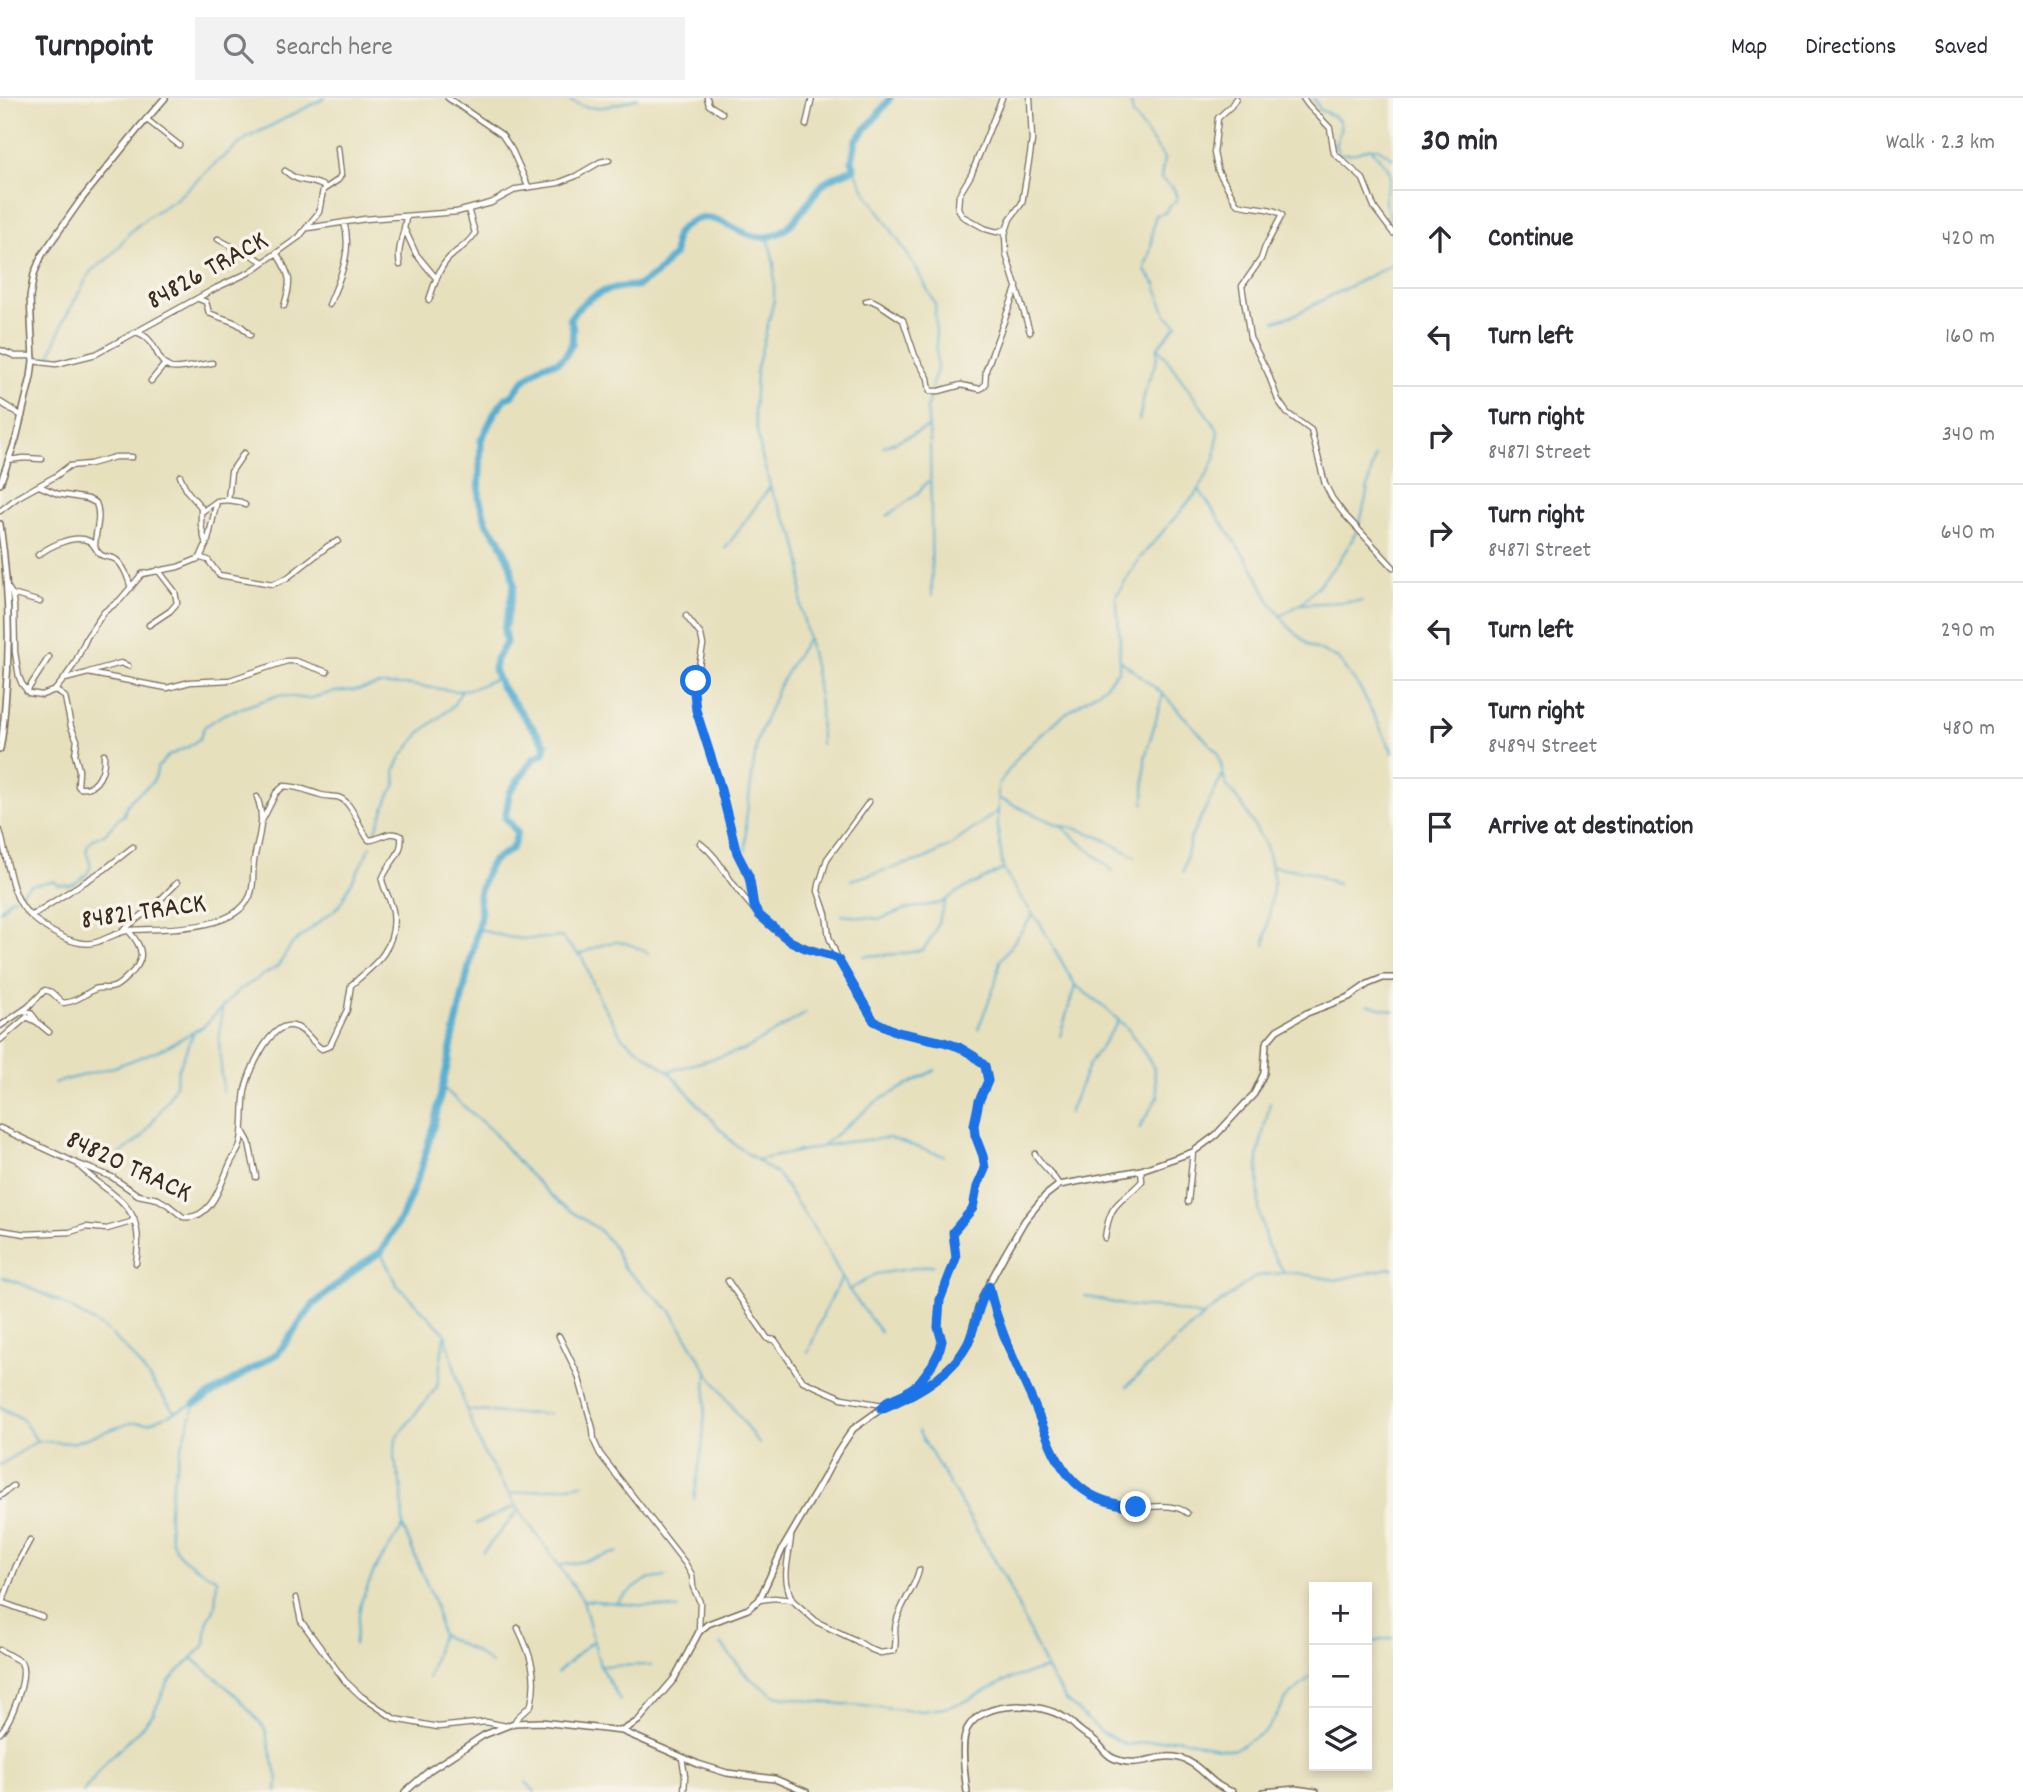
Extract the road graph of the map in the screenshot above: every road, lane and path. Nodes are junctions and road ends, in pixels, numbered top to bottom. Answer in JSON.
{"nodes":[{"id":1,"x":165,"y":98,"type":"edge"},
{"id":2,"x":448,"y":98,"type":"edge"},
{"id":3,"x":707,"y":98,"type":"edge"},
{"id":4,"x":812,"y":98,"type":"edge"},
{"id":5,"x":1002,"y":98,"type":"edge"},
{"id":6,"x":1030,"y":98,"type":"edge"},
{"id":7,"x":1236,"y":98,"type":"edge"},
{"id":8,"x":1303,"y":98,"type":"edge"},
{"id":9,"x":722,"y":113,"type":"dead end"},
{"id":10,"x":146,"y":119,"type":"junction"},
{"id":11,"x":806,"y":125,"type":"dead end"},
{"id":12,"x":179,"y":145,"type":"dead end"},
{"id":13,"x":338,"y":148,"type":"dead end"},
{"id":14,"x":609,"y":160,"type":"dead end"},
{"id":15,"x":285,"y":171,"type":"dead end"},
{"id":16,"x":528,"y":186,"type":"junction"},
{"id":17,"x":325,"y":187,"type":"junction"},
{"id":18,"x":468,"y":209,"type":"junction"},
{"id":19,"x":406,"y":216,"type":"junction"},
{"id":20,"x":344,"y":222,"type":"junction"},
{"id":21,"x":307,"y":228,"type":"junction"},
{"id":22,"x":1006,"y":229,"type":"junction"},
{"id":23,"x":405,"y":230,"type":"junction"},
{"id":24,"x":1393,"y":233,"type":"edge"},
{"id":25,"x":218,"y":239,"type":"dead end"},
{"id":26,"x":277,"y":254,"type":"junction"},
{"id":27,"x":263,"y":262,"type":"junction"},
{"id":28,"x":400,"y":265,"type":"dead end"},
{"id":29,"x":436,"y":279,"type":"junction"},
{"id":30,"x":1017,"y":286,"type":"junction"},
{"id":31,"x":198,"y":299,"type":"junction"},
{"id":32,"x":429,"y":300,"type":"dead end"},
{"id":33,"x":866,"y":301,"type":"dead end"},
{"id":34,"x":329,"y":305,"type":"dead end"},
{"id":35,"x":284,"y":306,"type":"dead end"},
{"id":36,"x":135,"y":331,"type":"junction"},
{"id":37,"x":1030,"y":332,"type":"dead end"},
{"id":38,"x":250,"y":335,"type":"dead end"},
{"id":39,"x":0,"y":350,"type":"edge"},
{"id":40,"x":33,"y":358,"type":"junction"},
{"id":41,"x":212,"y":363,"type":"dead end"},
{"id":42,"x":165,"y":364,"type":"junction"},
{"id":43,"x":151,"y":381,"type":"dead end"},
{"id":44,"x":0,"y":402,"type":"edge"},
{"id":45,"x":22,"y":416,"type":"junction"},
{"id":46,"x":244,"y":453,"type":"dead end"},
{"id":47,"x":132,"y":457,"type":"dead end"},
{"id":48,"x":42,"y":459,"type":"dead end"},
{"id":49,"x":8,"y":460,"type":"junction"},
{"id":50,"x":180,"y":476,"type":"dead end"},
{"id":51,"x":0,"y":484,"type":"edge"},
{"id":52,"x":39,"y":486,"type":"junction"},
{"id":53,"x":228,"y":500,"type":"junction"},
{"id":54,"x":217,"y":502,"type":"junction"},
{"id":55,"x":245,"y":505,"type":"dead end"},
{"id":56,"x":0,"y":511,"type":"edge"},
{"id":57,"x":202,"y":511,"type":"junction"},
{"id":58,"x":0,"y":524,"type":"edge"},
{"id":59,"x":338,"y":541,"type":"dead end"},
{"id":60,"x":206,"y":546,"type":"junction"},
{"id":61,"x":95,"y":547,"type":"junction"},
{"id":62,"x":38,"y":555,"type":"dead end"},
{"id":63,"x":200,"y":558,"type":"junction"},
{"id":64,"x":1393,"y":567,"type":"edge"},
{"id":65,"x":158,"y":570,"type":"junction"},
{"id":66,"x":131,"y":588,"type":"junction"},
{"id":67,"x":10,"y":591,"type":"junction"},
{"id":68,"x":40,"y":602,"type":"dead end"},
{"id":69,"x":686,"y":615,"type":"dead end"},
{"id":70,"x":149,"y":625,"type":"dead end"},
{"id":71,"x":49,"y":657,"type":"dead end"},
{"id":72,"x":128,"y":666,"type":"dead end"},
{"id":73,"x":327,"y":672,"type":"dead end"},
{"id":74,"x":88,"y":673,"type":"junction"},
{"id":75,"x":64,"y":679,"type":"junction"},
{"id":76,"x":55,"y":690,"type":"junction"},
{"id":77,"x":27,"y":691,"type":"junction"},
{"id":78,"x":0,"y":749,"type":"edge"},
{"id":79,"x":104,"y":754,"type":"dead end"},
{"id":80,"x":257,"y":797,"type":"dead end"},
{"id":81,"x":869,"y":802,"type":"dead end"},
{"id":82,"x":262,"y":821,"type":"junction"},
{"id":83,"x":0,"y":831,"type":"edge"},
{"id":84,"x":700,"y":843,"type":"dead end"},
{"id":85,"x":133,"y":847,"type":"dead end"},
{"id":86,"x":177,"y":883,"type":"dead end"},
{"id":87,"x":754,"y":907,"type":"junction"},
{"id":88,"x":31,"y":916,"type":"junction"},
{"id":89,"x":128,"y":930,"type":"junction"},
{"id":90,"x":121,"y":932,"type":"junction"},
{"id":91,"x":838,"y":959,"type":"junction"},
{"id":92,"x":1393,"y":978,"type":"edge"},
{"id":93,"x":23,"y":1011,"type":"junction"},
{"id":94,"x":37,"y":1022,"type":"junction"},
{"id":95,"x":0,"y":1027,"type":"edge"},
{"id":96,"x":49,"y":1032,"type":"dead end"},
{"id":97,"x":0,"y":1040,"type":"edge"},
{"id":98,"x":0,"y":1128,"type":"edge"},
{"id":99,"x":242,"y":1130,"type":"junction"},
{"id":100,"x":1193,"y":1152,"type":"junction"},
{"id":101,"x":1035,"y":1154,"type":"dead end"},
{"id":102,"x":76,"y":1163,"type":"junction"},
{"id":103,"x":1142,"y":1170,"type":"junction"},
{"id":104,"x":256,"y":1177,"type":"dead end"},
{"id":105,"x":1059,"y":1185,"type":"junction"},
{"id":106,"x":1188,"y":1202,"type":"dead end"},
{"id":107,"x":134,"y":1218,"type":"junction"},
{"id":108,"x":0,"y":1230,"type":"edge"},
{"id":109,"x":1105,"y":1238,"type":"dead end"},
{"id":110,"x":136,"y":1263,"type":"dead end"},
{"id":111,"x":728,"y":1280,"type":"dead end"},
{"id":112,"x":989,"y":1286,"type":"junction"},
{"id":113,"x":559,"y":1336,"type":"dead end"},
{"id":114,"x":882,"y":1407,"type":"junction"},
{"id":115,"x":13,"y":1486,"type":"dead end"},
{"id":116,"x":0,"y":1496,"type":"edge"},
{"id":117,"x":1187,"y":1513,"type":"dead end"},
{"id":118,"x":792,"y":1534,"type":"junction"},
{"id":119,"x":30,"y":1540,"type":"dead end"},
{"id":120,"x":919,"y":1570,"type":"dead end"},
{"id":121,"x":296,"y":1598,"type":"dead end"},
{"id":122,"x":759,"y":1600,"type":"junction"},
{"id":123,"x":792,"y":1600,"type":"junction"},
{"id":124,"x":1,"y":1602,"type":"edge"},
{"id":125,"x":42,"y":1618,"type":"dead end"},
{"id":126,"x":518,"y":1628,"type":"dead end"},
{"id":127,"x":699,"y":1632,"type":"junction"},
{"id":128,"x":0,"y":1650,"type":"edge"},
{"id":129,"x":514,"y":1723,"type":"junction"},
{"id":130,"x":507,"y":1726,"type":"junction"},
{"id":131,"x":622,"y":1731,"type":"junction"},
{"id":132,"x":0,"y":1732,"type":"edge"},
{"id":133,"x":682,"y":1757,"type":"junction"},
{"id":134,"x":1219,"y":1790,"type":"edge"},
{"id":135,"x":405,"y":1792,"type":"edge"},
{"id":136,"x":684,"y":1792,"type":"edge"},
{"id":137,"x":806,"y":1792,"type":"edge"},
{"id":138,"x":967,"y":1792,"type":"edge"},
{"id":139,"x":1233,"y":1792,"type":"edge"},
{"id":140,"x":1264,"y":1792,"type":"edge"},
{"id":141,"x":1316,"y":1792,"type":"edge"}],
"edges":[{"from":1,"to":10,"type":"street"},
{"from":2,"to":16,"type":"street"},
{"from":3,"to":9,"type":"street"},
{"from":4,"to":11,"type":"street"},
{"from":5,"to":22,"type":"street"},
{"from":6,"to":22,"type":"street"},
{"from":7,"to":64,"type":"street"},
{"from":8,"to":24,"type":"street"},
{"from":10,"to":12,"type":"street"},
{"from":10,"to":40,"type":"street"},
{"from":13,"to":17,"type":"street","name":"84826 TRACK"},
{"from":14,"to":16,"type":"street"},
{"from":15,"to":17,"type":"street"},
{"from":16,"to":18,"type":"street"},
{"from":17,"to":21,"type":"street","name":"84826 TRACK"},
{"from":18,"to":19,"type":"street"},
{"from":18,"to":29,"type":"street"},
{"from":19,"to":20,"type":"street"},
{"from":19,"to":23,"type":"street"},
{"from":20,"to":21,"type":"street"},
{"from":20,"to":34,"type":"street"},
{"from":21,"to":26,"type":"street","name":"84826 TRACK"},
{"from":22,"to":30,"type":"street"},
{"from":23,"to":28,"type":"street"},
{"from":23,"to":29,"type":"street"},
{"from":25,"to":27,"type":"street"},
{"from":26,"to":27,"type":"street","name":"84826 TRACK"},
{"from":26,"to":35,"type":"street"},
{"from":27,"to":31,"type":"street","name":"84826 TRACK"},
{"from":29,"to":32,"type":"street"},
{"from":30,"to":33,"type":"street"},
{"from":30,"to":37,"type":"street"},
{"from":31,"to":36,"type":"street","name":"84826 TRACK"},
{"from":31,"to":38,"type":"street"},
{"from":36,"to":40,"type":"street","name":"84826 TRACK"},
{"from":36,"to":42,"type":"street"},
{"from":39,"to":40,"type":"street","name":"84826 TRACK"},
{"from":40,"to":45,"type":"street"},
{"from":41,"to":42,"type":"street"},
{"from":42,"to":43,"type":"street"},
{"from":44,"to":45,"type":"street"},
{"from":45,"to":49,"type":"street"},
{"from":46,"to":53,"type":"street"},
{"from":47,"to":52,"type":"street"},
{"from":48,"to":49,"type":"street"},
{"from":49,"to":51,"type":"street"},
{"from":50,"to":57,"type":"street"},
{"from":52,"to":56,"type":"street"},
{"from":52,"to":61,"type":"street"},
{"from":53,"to":54,"type":"street"},
{"from":53,"to":55,"type":"street"},
{"from":54,"to":57,"type":"street"},
{"from":54,"to":60,"type":"street"},
{"from":57,"to":60,"type":"street"},
{"from":58,"to":67,"type":"street"},
{"from":59,"to":63,"type":"street"},
{"from":60,"to":63,"type":"street"},
{"from":61,"to":62,"type":"street"},
{"from":61,"to":66,"type":"street"},
{"from":63,"to":65,"type":"street"},
{"from":65,"to":66,"type":"street"},
{"from":65,"to":70,"type":"street"},
{"from":66,"to":75,"type":"street"},
{"from":67,"to":68,"type":"street"},
{"from":67,"to":77,"type":"street"},
{"from":67,"to":78,"type":"street"},
{"from":69,"to":87,"type":"street"},
{"from":71,"to":77,"type":"street"},
{"from":72,"to":74,"type":"street"},
{"from":73,"to":74,"type":"street"},
{"from":74,"to":75,"type":"street"},
{"from":75,"to":76,"type":"street"},
{"from":76,"to":77,"type":"street"},
{"from":76,"to":79,"type":"street"},
{"from":80,"to":82,"type":"street","name":"84821 TRACK"},
{"from":81,"to":91,"type":"street"},
{"from":82,"to":89,"type":"street","name":"84821 TRACK"},
{"from":82,"to":99,"type":"street","name":"84820 TRACK"},
{"from":83,"to":88,"type":"street","name":"84821 TRACK"},
{"from":84,"to":87,"type":"street"},
{"from":85,"to":88,"type":"street"},
{"from":86,"to":90,"type":"street"},
{"from":87,"to":91,"type":"street"},
{"from":88,"to":90,"type":"street","name":"84821 TRACK"},
{"from":89,"to":90,"type":"street","name":"84821 TRACK"},
{"from":89,"to":93,"type":"street"},
{"from":91,"to":114,"type":"street"},
{"from":92,"to":100,"type":"street"},
{"from":93,"to":94,"type":"street"},
{"from":93,"to":95,"type":"street"},
{"from":94,"to":96,"type":"street"},
{"from":94,"to":97,"type":"street"},
{"from":98,"to":102,"type":"street","name":"84820 TRACK"},
{"from":99,"to":102,"type":"street","name":"84820 TRACK"},
{"from":99,"to":104,"type":"street"},
{"from":100,"to":103,"type":"street"},
{"from":100,"to":106,"type":"street"},
{"from":101,"to":105,"type":"street"},
{"from":102,"to":107,"type":"street"},
{"from":103,"to":105,"type":"street"},
{"from":103,"to":109,"type":"street"},
{"from":105,"to":112,"type":"street"},
{"from":107,"to":108,"type":"street"},
{"from":107,"to":110,"type":"street"},
{"from":111,"to":114,"type":"street"},
{"from":112,"to":114,"type":"street"},
{"from":112,"to":117,"type":"street"},
{"from":113,"to":127,"type":"street"},
{"from":114,"to":118,"type":"street"},
{"from":115,"to":116,"type":"street"},
{"from":118,"to":122,"type":"street"},
{"from":118,"to":123,"type":"street"},
{"from":119,"to":124,"type":"street"},
{"from":120,"to":123,"type":"street"},
{"from":121,"to":130,"type":"street"},
{"from":122,"to":123,"type":"street"},
{"from":122,"to":127,"type":"street"},
{"from":124,"to":125,"type":"street"},
{"from":126,"to":129,"type":"street"},
{"from":127,"to":131,"type":"street"},
{"from":128,"to":132,"type":"street"},
{"from":129,"to":130,"type":"street"},
{"from":129,"to":131,"type":"street"},
{"from":130,"to":135,"type":"street"},
{"from":131,"to":133,"type":"street"},
{"from":133,"to":136,"type":"street"},
{"from":133,"to":137,"type":"street"},
{"from":134,"to":138,"type":"street"},
{"from":134,"to":139,"type":"street"},
{"from":140,"to":141,"type":"street"}]}
